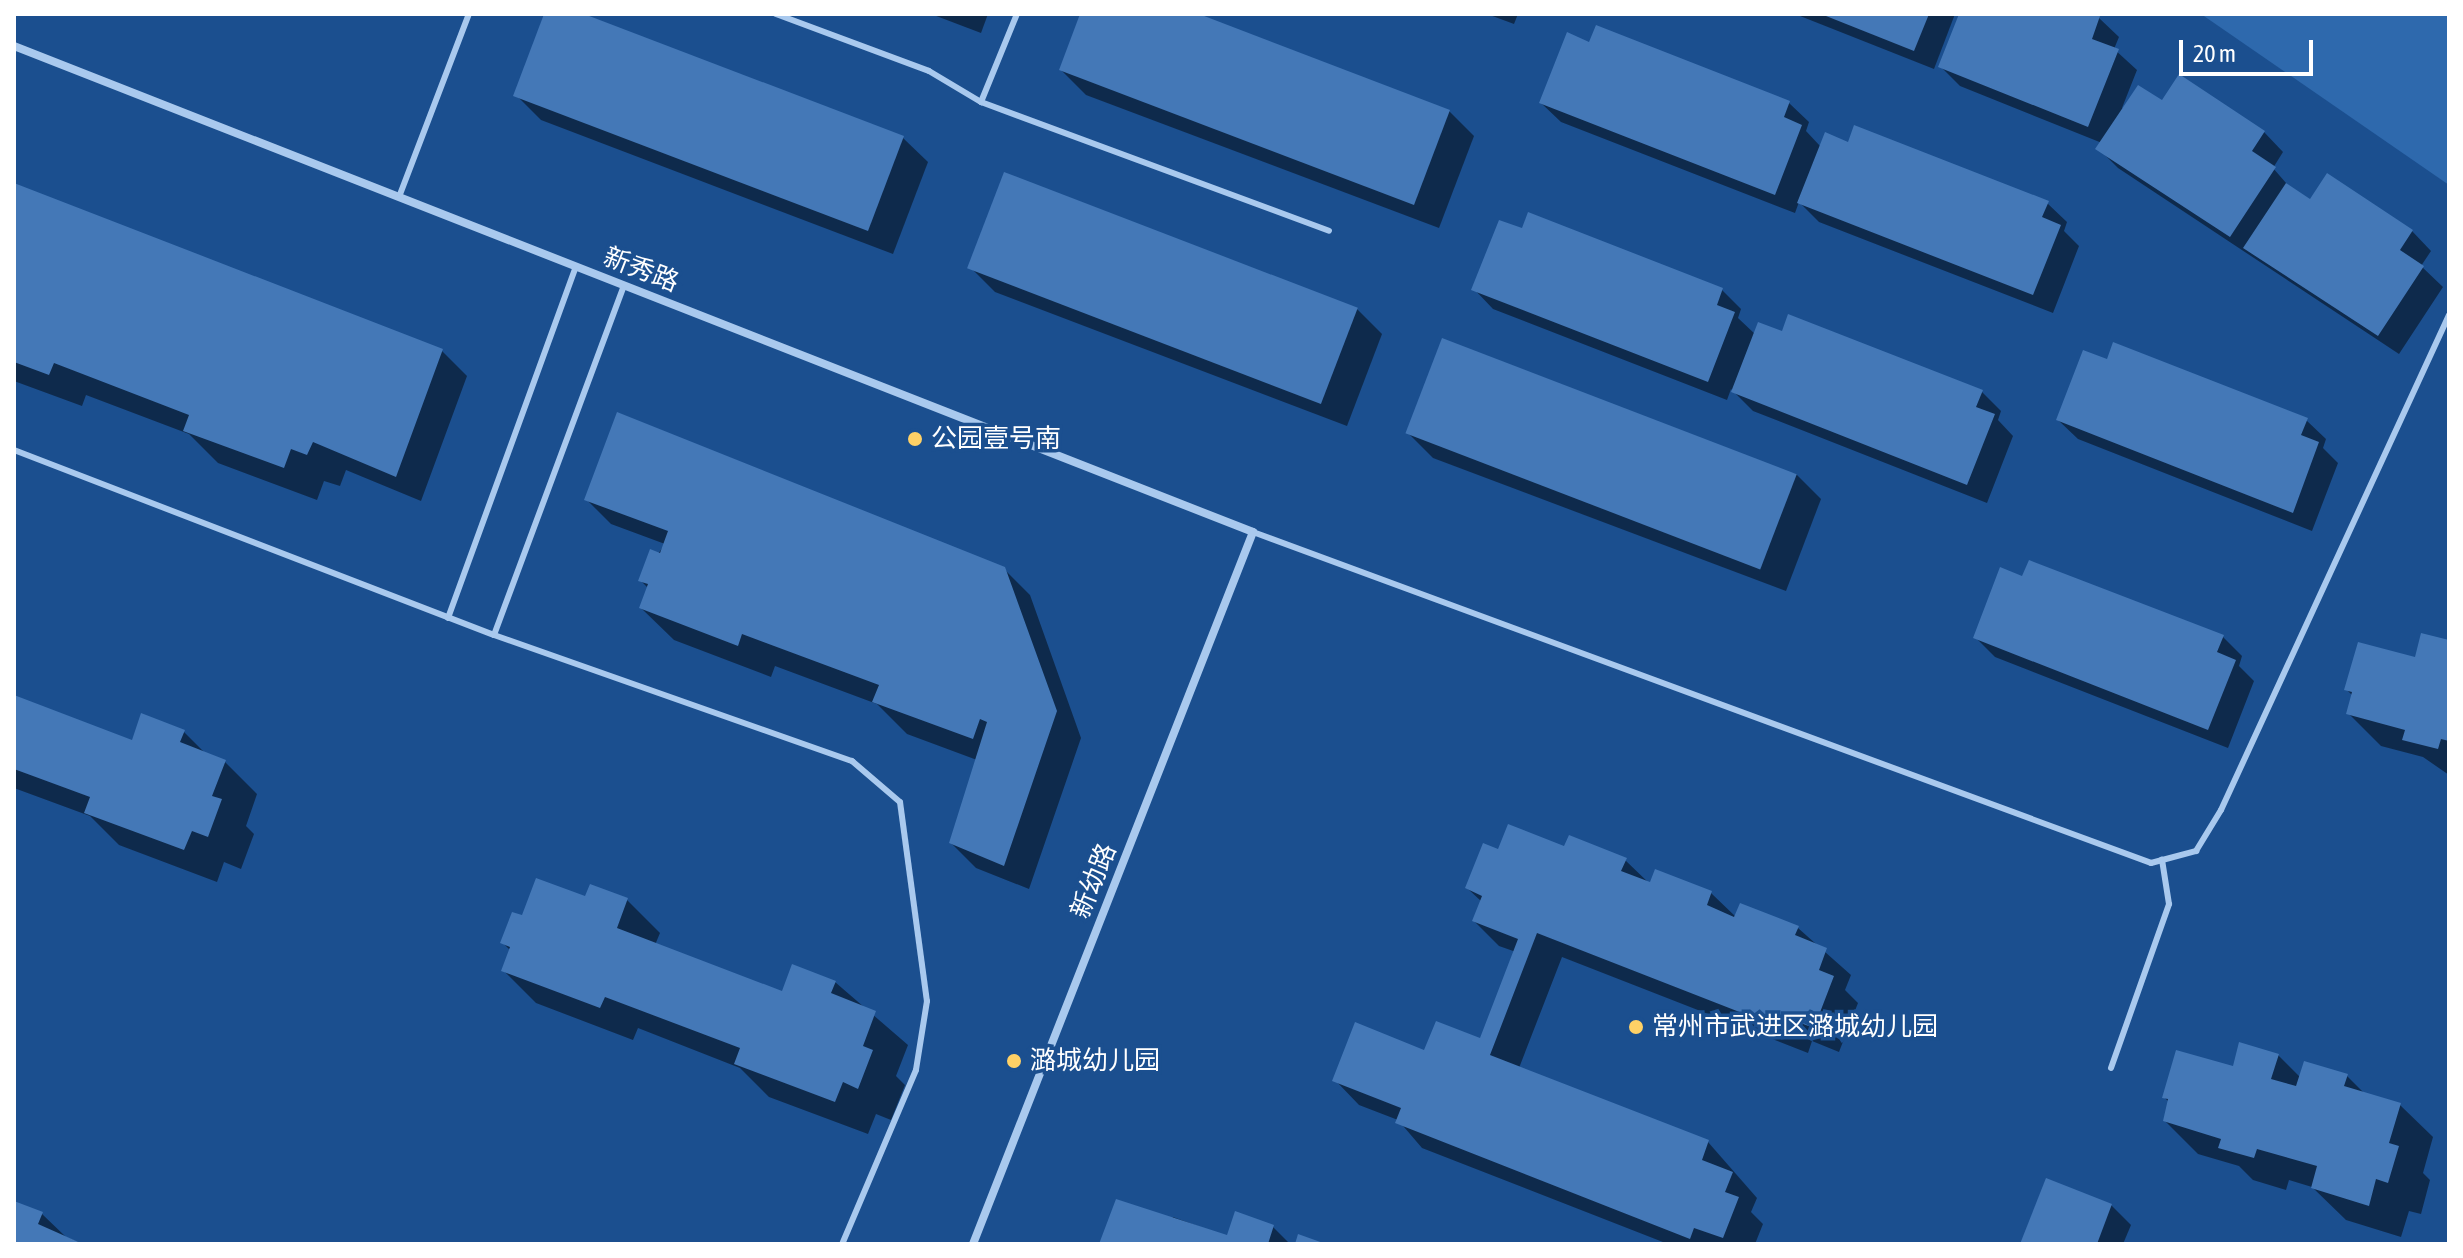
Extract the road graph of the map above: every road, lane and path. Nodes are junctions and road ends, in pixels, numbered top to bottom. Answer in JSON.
{"nodes":[{"id":1,"x":469,"y":14,"type":"edge"},
{"id":2,"x":776,"y":14,"type":"edge"},
{"id":3,"x":1017,"y":14,"type":"edge"},
{"id":4,"x":14,"y":46,"type":"edge"},
{"id":5,"x":981,"y":102,"type":"junction"},
{"id":6,"x":399,"y":197,"type":"junction"},
{"id":7,"x":1329,"y":231,"type":"dead end"},
{"id":8,"x":576,"y":267,"type":"junction"},
{"id":9,"x":624,"y":285,"type":"junction"},
{"id":10,"x":2449,"y":315,"type":"edge"},
{"id":11,"x":14,"y":450,"type":"edge"},
{"id":12,"x":1253,"y":532,"type":"junction"},
{"id":13,"x":448,"y":618,"type":"junction"},
{"id":14,"x":494,"y":635,"type":"junction"},
{"id":15,"x":2162,"y":860,"type":"junction"},
{"id":16,"x":2111,"y":1068,"type":"dead end"},
{"id":17,"x":842,"y":1244,"type":"edge"},
{"id":18,"x":973,"y":1244,"type":"edge"}],
"edges":[{"from":1,"to":6,"type":"lane"},
{"from":2,"to":5,"type":"lane"},
{"from":3,"to":5,"type":"lane"},
{"from":4,"to":6,"type":"street","name":"新秀路"},
{"from":5,"to":7,"type":"lane"},
{"from":6,"to":8,"type":"street","name":"新秀路"},
{"from":8,"to":9,"type":"street","name":"新秀路"},
{"from":8,"to":13,"type":"lane"},
{"from":9,"to":12,"type":"street","name":"新秀路"},
{"from":9,"to":14,"type":"lane"},
{"from":10,"to":15,"type":"lane"},
{"from":11,"to":13,"type":"lane"},
{"from":12,"to":15,"type":"lane"},
{"from":12,"to":18,"type":"street","name":"新幼路"},
{"from":13,"to":14,"type":"lane"},
{"from":14,"to":17,"type":"lane"},
{"from":15,"to":16,"type":"lane"}]}
